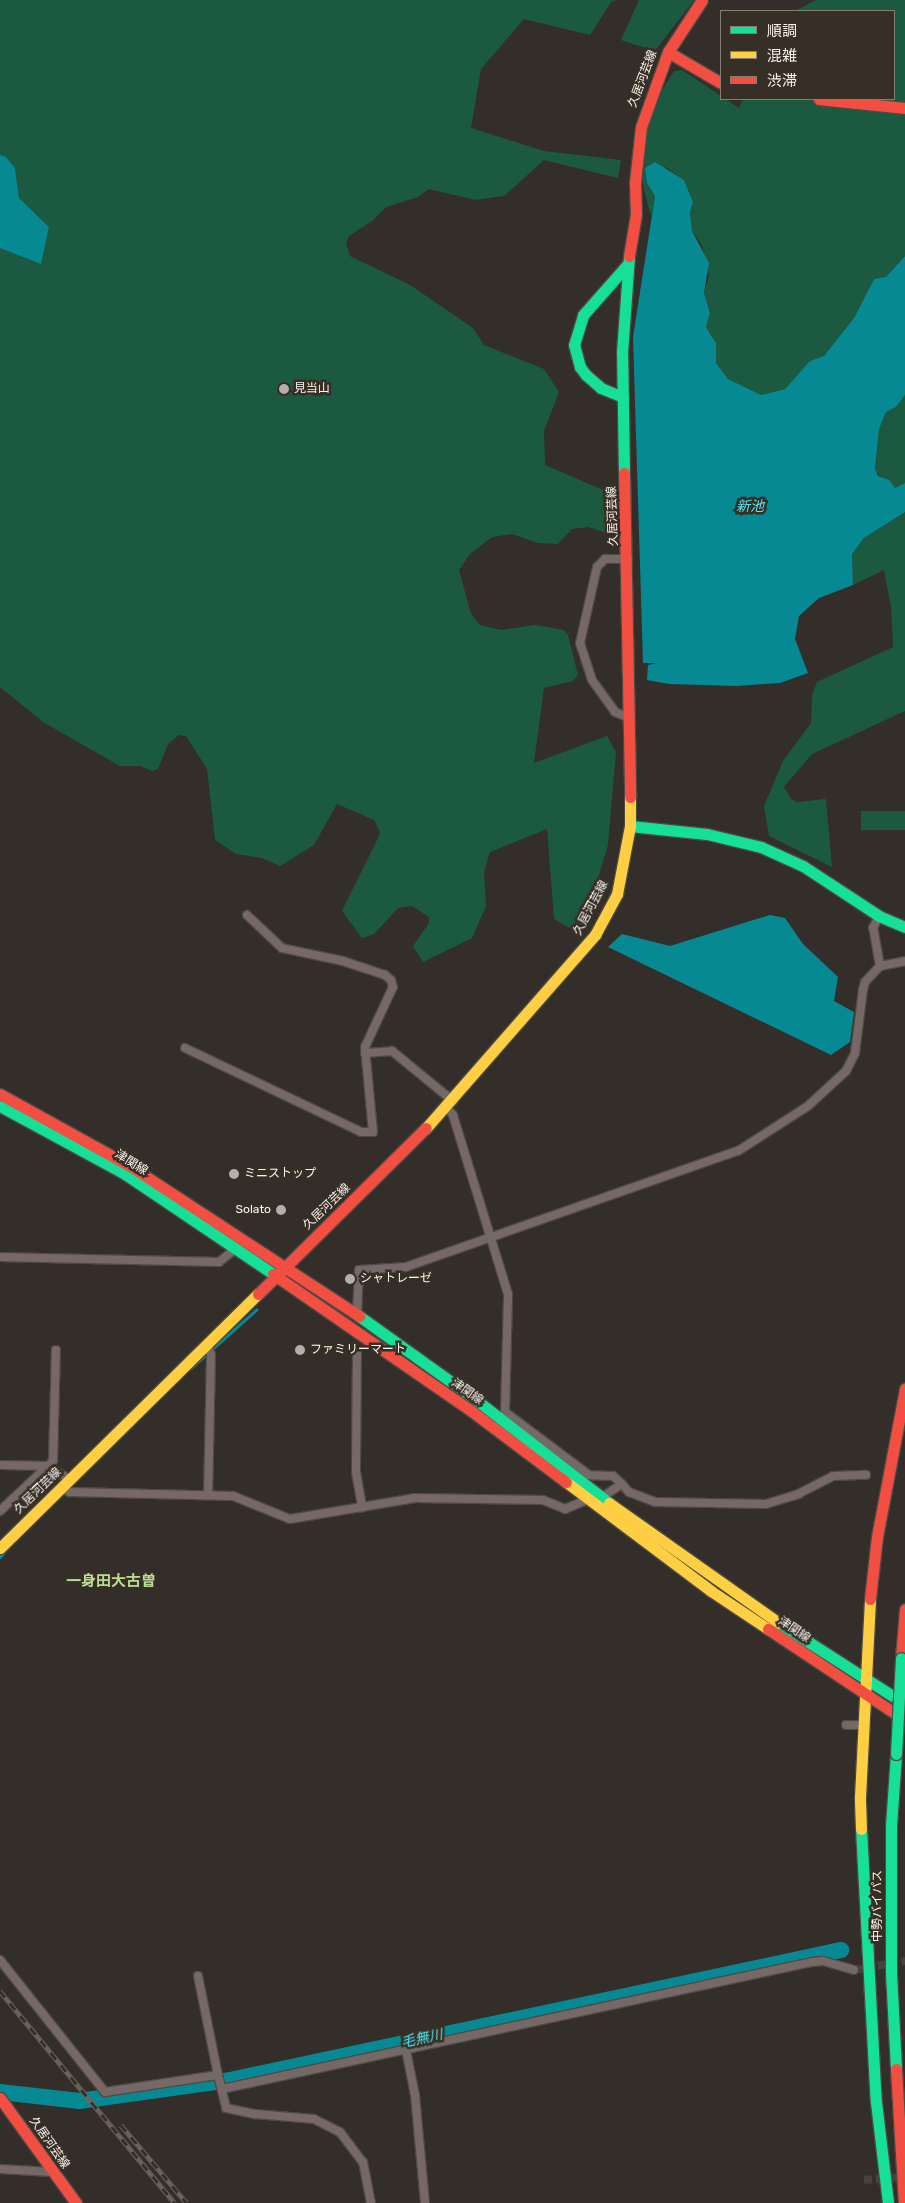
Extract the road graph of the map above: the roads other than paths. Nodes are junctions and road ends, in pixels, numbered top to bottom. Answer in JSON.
{"nodes":[{"id":1,"x":702,"y":0,"type":"edge"},
{"id":2,"x":668,"y":52,"type":"junction"},
{"id":3,"x":720,"y":82,"type":"edge"},
{"id":4,"x":829,"y":100,"type":"edge"},
{"id":5,"x":905,"y":108,"type":"edge"},
{"id":6,"x":628,"y":264,"type":"junction"},
{"id":7,"x":623,"y":397,"type":"junction"},
{"id":8,"x":628,"y":559,"type":"junction"},
{"id":9,"x":631,"y":718,"type":"junction"},
{"id":10,"x":630,"y":826,"type":"junction"},
{"id":11,"x":247,"y":915,"type":"dead end"},
{"id":12,"x":879,"y":916,"type":"junction"},
{"id":13,"x":905,"y":926,"type":"edge"},
{"id":14,"x":905,"y":961,"type":"edge"},
{"id":15,"x":880,"y":966,"type":"junction"},
{"id":16,"x":185,"y":1048,"type":"dead end"},
{"id":17,"x":365,"y":1053,"type":"junction"},
{"id":18,"x":0,"y":1094,"type":"edge"},
{"id":19,"x":450,"y":1105,"type":"junction"},
{"id":20,"x":0,"y":1106,"type":"edge"},
{"id":21,"x":490,"y":1238,"type":"junction"},
{"id":22,"x":235,"y":1249,"type":"junction"},
{"id":23,"x":0,"y":1257,"type":"edge"},
{"id":24,"x":285,"y":1267,"type":"junction"},
{"id":25,"x":276,"y":1276,"type":"junction"},
{"id":26,"x":357,"y":1315,"type":"junction"},
{"id":27,"x":56,"y":1350,"type":"dead end"},
{"id":28,"x":209,"y":1350,"type":"junction"},
{"id":29,"x":357,"y":1352,"type":"dead end"},
{"id":30,"x":905,"y":1389,"type":"edge"},
{"id":31,"x":0,"y":1465,"type":"edge"},
{"id":32,"x":48,"y":1466,"type":"junction"},
{"id":33,"x":866,"y":1475,"type":"dead end"},
{"id":34,"x":622,"y":1484,"type":"junction"},
{"id":35,"x":67,"y":1487,"type":"junction"},
{"id":36,"x":208,"y":1495,"type":"junction"},
{"id":37,"x":601,"y":1498,"type":"junction"},
{"id":38,"x":586,"y":1500,"type":"junction"},
{"id":39,"x":362,"y":1507,"type":"junction"},
{"id":40,"x":0,"y":1511,"type":"edge"},
{"id":41,"x":0,"y":1547,"type":"edge"},
{"id":42,"x":905,"y":1610,"type":"edge"},
{"id":43,"x":865,"y":1679,"type":"junction"},
{"id":44,"x":865,"y":1693,"type":"junction"},
{"id":45,"x":905,"y":1704,"type":"edge"},
{"id":46,"x":905,"y":1720,"type":"edge"},
{"id":47,"x":846,"y":1725,"type":"dead end"},
{"id":48,"x":863,"y":1725,"type":"junction"},
{"id":49,"x":0,"y":1960,"type":"edge"},
{"id":50,"x":854,"y":1970,"type":"tunnel mouth"},
{"id":51,"x":198,"y":1976,"type":"dead end"},
{"id":52,"x":406,"y":2050,"type":"junction"},
{"id":53,"x":219,"y":2076,"type":"junction"},
{"id":54,"x":222,"y":2088,"type":"junction"},
{"id":55,"x":0,"y":2098,"type":"edge"},
{"id":56,"x":0,"y":2169,"type":"edge"},
{"id":57,"x":52,"y":2172,"type":"junction"},
{"id":58,"x":76,"y":2203,"type":"edge"},
{"id":59,"x":371,"y":2203,"type":"edge"},
{"id":60,"x":425,"y":2203,"type":"edge"},
{"id":61,"x":888,"y":2203,"type":"edge"},
{"id":62,"x":904,"y":2203,"type":"edge"}],
"edges":[{"from":1,"to":2,"type":"main road","name":"久居河芸線"},
{"from":2,"to":3,"type":"main road"},
{"from":2,"to":6,"type":"main road","name":"久居河芸線"},
{"from":4,"to":5,"type":"main road"},
{"from":6,"to":7,"type":"main road","name":"久居河芸線"},
{"from":6,"to":7,"type":"main road"},
{"from":7,"to":8,"type":"main road","name":"久居河芸線"},
{"from":8,"to":9,"type":"main road","name":"久居河芸線"},
{"from":8,"to":9,"type":"street"},
{"from":9,"to":10,"type":"main road","name":"久居河芸線"},
{"from":10,"to":12,"type":"main road"},
{"from":10,"to":19,"type":"main road","name":"久居河芸線"},
{"from":11,"to":17,"type":"street"},
{"from":12,"to":13,"type":"main road"},
{"from":12,"to":15,"type":"street"},
{"from":14,"to":15,"type":"street"},
{"from":15,"to":21,"type":"street"},
{"from":16,"to":17,"type":"street"},
{"from":17,"to":19,"type":"street"},
{"from":18,"to":24,"type":"main road","name":"津関線"},
{"from":19,"to":21,"type":"street"},
{"from":19,"to":24,"type":"main road","name":"久居河芸線"},
{"from":20,"to":22,"type":"main road","name":"津関線"},
{"from":21,"to":26,"type":"street"},
{"from":21,"to":34,"type":"street"},
{"from":22,"to":23,"type":"street"},
{"from":22,"to":25,"type":"main road","name":"津関線"},
{"from":24,"to":25,"type":"main road","name":"久居河芸線"},
{"from":24,"to":26,"type":"main road","name":"津関線"},
{"from":25,"to":28,"type":"main road","name":"久居河芸線"},
{"from":25,"to":38,"type":"main road","name":"津関線"},
{"from":26,"to":37,"type":"main road","name":"津関線"},
{"from":27,"to":32,"type":"street"},
{"from":28,"to":35,"type":"main road","name":"久居河芸線"},
{"from":28,"to":36,"type":"street"},
{"from":29,"to":39,"type":"street"},
{"from":30,"to":43,"type":"main road"},
{"from":31,"to":32,"type":"street"},
{"from":32,"to":35,"type":"street"},
{"from":32,"to":40,"type":"street"},
{"from":33,"to":34,"type":"street"},
{"from":34,"to":37,"type":"street"},
{"from":35,"to":36,"type":"street"},
{"from":35,"to":41,"type":"main road","name":"久居河芸線"},
{"from":36,"to":39,"type":"street"},
{"from":37,"to":38,"type":"street"},
{"from":37,"to":43,"type":"main road","name":"津関線"},
{"from":38,"to":39,"type":"street"},
{"from":38,"to":44,"type":"main road","name":"津関線"},
{"from":42,"to":62,"type":"main road","name":"中勢バイパス","bridge":true},
{"from":43,"to":44,"type":"main road"},
{"from":43,"to":45,"type":"main road","name":"津関線"},
{"from":44,"to":46,"type":"main road","name":"津関線"},
{"from":44,"to":48,"type":"main road"},
{"from":47,"to":48,"type":"street"},
{"from":48,"to":61,"type":"main road"},
{"from":49,"to":53,"type":"street"},
{"from":50,"to":52,"type":"street"},
{"from":51,"to":53,"type":"street"},
{"from":52,"to":54,"type":"street"},
{"from":52,"to":60,"type":"street"},
{"from":53,"to":54,"type":"street"},
{"from":54,"to":59,"type":"street"},
{"from":55,"to":57,"type":"main road","name":"久居河芸線"},
{"from":56,"to":57,"type":"street"},
{"from":57,"to":58,"type":"main road","name":"久居河芸線"}]}
